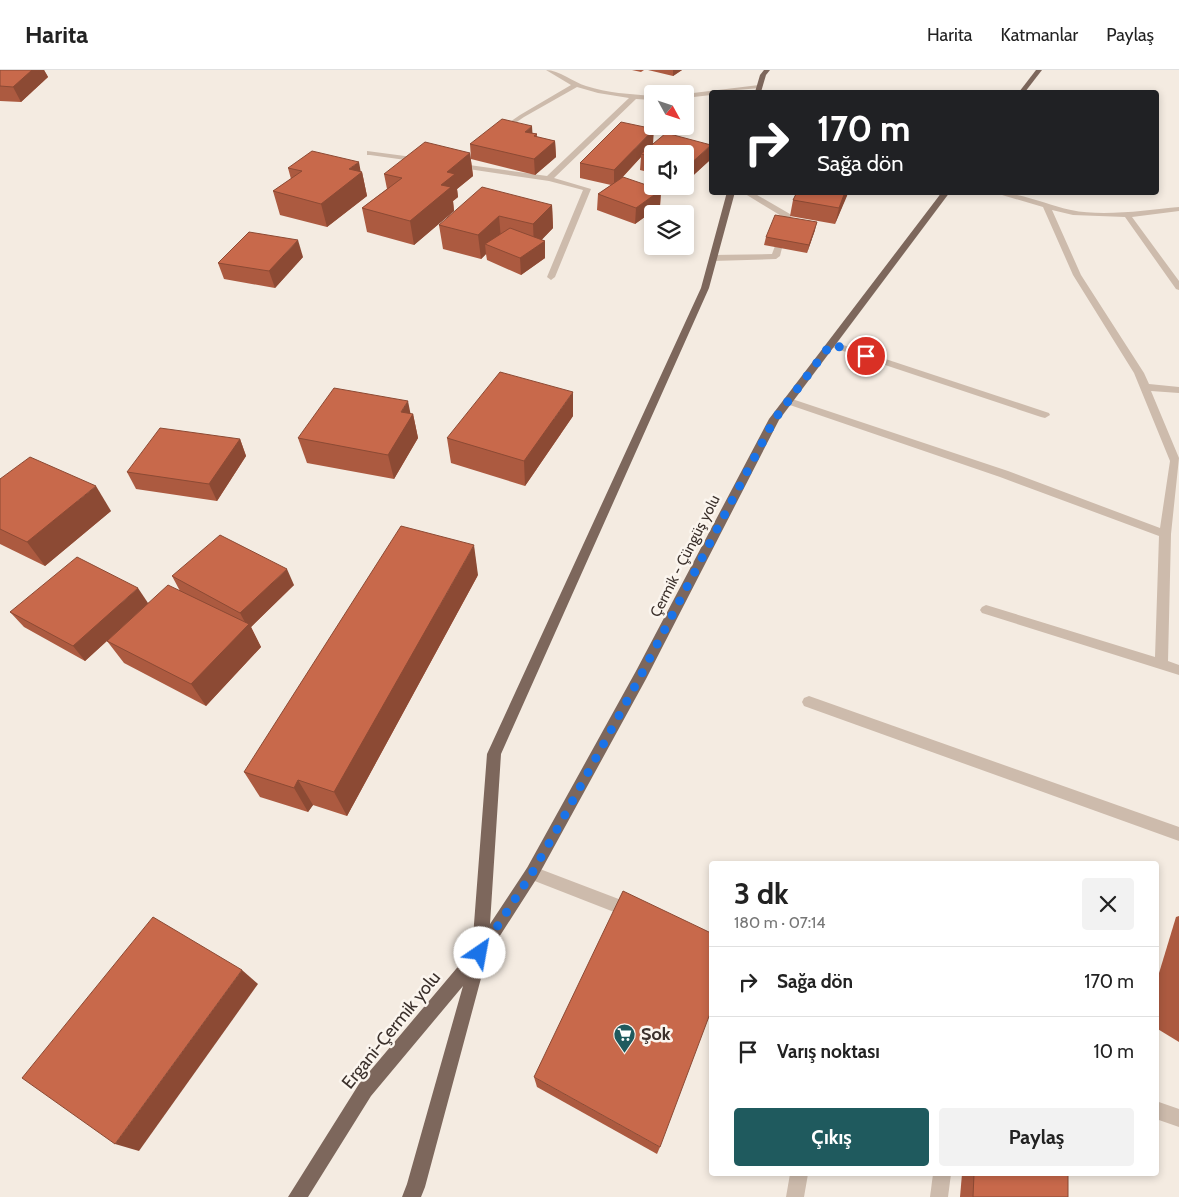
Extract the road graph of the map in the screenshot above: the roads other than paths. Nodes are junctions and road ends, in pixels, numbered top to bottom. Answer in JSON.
{"nodes":[{"id":1,"x":549,"y":70,"type":"edge"},
{"id":2,"x":767,"y":70,"type":"edge"},
{"id":3,"x":1039,"y":70,"type":"edge"},
{"id":4,"x":575,"y":86,"type":"junction"},
{"id":5,"x":758,"y":90,"type":"edge"},
{"id":6,"x":1024,"y":90,"type":"edge"},
{"id":7,"x":709,"y":93,"type":"edge"},
{"id":8,"x":694,"y":95,"type":"edge"},
{"id":9,"x":634,"y":97,"type":"junction"},
{"id":10,"x":644,"y":98,"type":"edge"},
{"id":11,"x":497,"y":132,"type":"edge"},
{"id":12,"x":370,"y":153,"type":"dead end"},
{"id":13,"x":428,"y":162,"type":"edge"},
{"id":14,"x":448,"y":164,"type":"edge"},
{"id":15,"x":550,"y":179,"type":"junction"},
{"id":16,"x":730,"y":195,"type":"edge"},
{"id":17,"x":751,"y":195,"type":"edge"},
{"id":18,"x":944,"y":195,"type":"edge"},
{"id":19,"x":1006,"y":195,"type":"edge"},
{"id":20,"x":1047,"y":207,"type":"junction"},
{"id":21,"x":1179,"y":210,"type":"edge"},
{"id":22,"x":1127,"y":215,"type":"junction"},
{"id":23,"x":784,"y":225,"type":"edge"},
{"id":24,"x":778,"y":248,"type":"edge"},
{"id":25,"x":713,"y":258,"type":"junction"},
{"id":26,"x":551,"y":277,"type":"dead end"},
{"id":27,"x":1179,"y":287,"type":"edge"},
{"id":28,"x":831,"y":344,"type":"junction"},
{"id":29,"x":1144,"y":387,"type":"junction"},
{"id":30,"x":1179,"y":390,"type":"edge"},
{"id":31,"x":788,"y":401,"type":"junction"},
{"id":32,"x":1045,"y":415,"type":"dead end"},
{"id":33,"x":1165,"y":534,"type":"junction"},
{"id":34,"x":986,"y":610,"type":"dead end"},
{"id":35,"x":1161,"y":664,"type":"junction"},
{"id":36,"x":1179,"y":670,"type":"edge"},
{"id":37,"x":809,"y":702,"type":"dead end"},
{"id":38,"x":1179,"y":834,"type":"edge"},
{"id":39,"x":532,"y":873,"type":"junction"},
{"id":40,"x":649,"y":917,"type":"edge"},
{"id":41,"x":480,"y":953,"type":"junction"},
{"id":42,"x":1159,"y":1111,"type":"edge"},
{"id":43,"x":1179,"y":1118,"type":"edge"},
{"id":44,"x":799,"y":1176,"type":"edge"},
{"id":45,"x":942,"y":1176,"type":"edge"},
{"id":46,"x":297,"y":1197,"type":"edge"},
{"id":47,"x":411,"y":1197,"type":"edge"},
{"id":48,"x":794,"y":1197,"type":"edge"},
{"id":49,"x":939,"y":1197,"type":"edge"}],
"edges":[{"from":1,"to":4,"type":"street"},
{"from":2,"to":5,"type":"main road"},
{"from":3,"to":6,"type":"main road"},
{"from":4,"to":9,"type":"street"},
{"from":4,"to":11,"type":"street"},
{"from":7,"to":8,"type":"street"},
{"from":9,"to":10,"type":"street"},
{"from":9,"to":15,"type":"street"},
{"from":12,"to":13,"type":"street"},
{"from":14,"to":15,"type":"street"},
{"from":15,"to":26,"type":"street"},
{"from":16,"to":25,"type":"main road"},
{"from":17,"to":23,"type":"street"},
{"from":18,"to":28,"type":"main road","name":"Çermik - Çüngüş yolu"},
{"from":19,"to":20,"type":"street"},
{"from":20,"to":22,"type":"street"},
{"from":20,"to":29,"type":"street"},
{"from":21,"to":22,"type":"street"},
{"from":22,"to":27,"type":"street"},
{"from":24,"to":25,"type":"street"},
{"from":25,"to":41,"type":"main road"},
{"from":28,"to":31,"type":"main road","name":"Çermik - Çüngüş yolu"},
{"from":28,"to":32,"type":"street"},
{"from":29,"to":30,"type":"street"},
{"from":29,"to":33,"type":"street"},
{"from":31,"to":33,"type":"street"},
{"from":31,"to":39,"type":"main road","name":"Çermik - Çüngüş yolu"},
{"from":33,"to":35,"type":"street"},
{"from":34,"to":35,"type":"street"},
{"from":35,"to":36,"type":"street"},
{"from":37,"to":38,"type":"street"},
{"from":39,"to":40,"type":"street"},
{"from":39,"to":41,"type":"main road","name":"Çermik - Çüngüş yolu"},
{"from":41,"to":46,"type":"main road","name":"Ergani-Çermik yolu"},
{"from":41,"to":47,"type":"main road"},
{"from":42,"to":43,"type":"street"},
{"from":44,"to":48,"type":"street"},
{"from":45,"to":49,"type":"street"}]}
